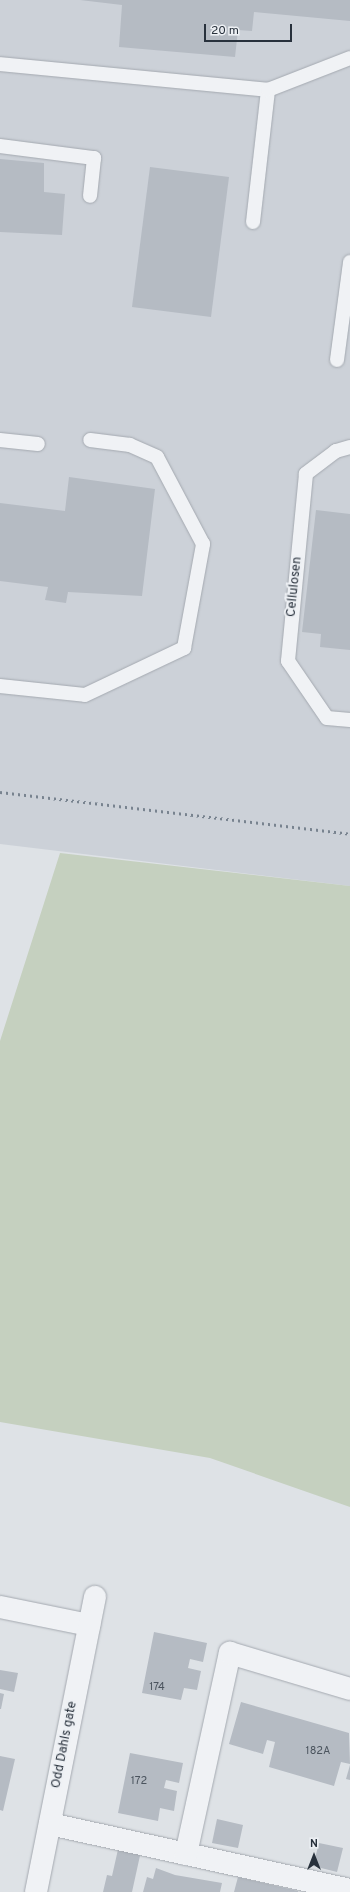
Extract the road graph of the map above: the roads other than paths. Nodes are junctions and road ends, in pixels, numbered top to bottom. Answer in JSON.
{"nodes":[{"id":1,"x":350,"y":58,"type":"edge"},
{"id":2,"x":0,"y":64,"type":"edge"},
{"id":3,"x":268,"y":90,"type":"junction"},
{"id":4,"x":0,"y":146,"type":"edge"},
{"id":5,"x":90,"y":196,"type":"dead end"},
{"id":6,"x":253,"y":222,"type":"dead end"},
{"id":7,"x":350,"y":262,"type":"edge"},
{"id":8,"x":337,"y":360,"type":"dead end"},
{"id":9,"x":0,"y":440,"type":"edge"},
{"id":10,"x":90,"y":440,"type":"dead end"},
{"id":11,"x":38,"y":444,"type":"dead end"},
{"id":12,"x":350,"y":447,"type":"edge"},
{"id":13,"x":0,"y":686,"type":"edge"},
{"id":14,"x":350,"y":720,"type":"edge"},
{"id":15,"x":95,"y":1597,"type":"dead end"},
{"id":16,"x":0,"y":1607,"type":"edge"},
{"id":17,"x":89,"y":1625,"type":"junction"},
{"id":18,"x":350,"y":1689,"type":"edge"},
{"id":19,"x":50,"y":1824,"type":"junction"},
{"id":20,"x":186,"y":1854,"type":"junction"},
{"id":21,"x":350,"y":1890,"type":"edge"},
{"id":22,"x":36,"y":1892,"type":"edge"}],
"edges":[{"from":1,"to":3,"type":"lane"},
{"from":2,"to":3,"type":"lane"},
{"from":3,"to":6,"type":"lane"},
{"from":4,"to":5,"type":"lane"},
{"from":7,"to":8,"type":"lane"},
{"from":9,"to":11,"type":"lane"},
{"from":10,"to":13,"type":"lane"},
{"from":12,"to":14,"type":"lane","name":"Cellulosen"},
{"from":15,"to":17,"type":"street","name":"Odd Dahls gate"},
{"from":16,"to":17,"type":"street"},
{"from":17,"to":19,"type":"street","name":"Odd Dahls gate"},
{"from":18,"to":20,"type":"street"},
{"from":19,"to":20,"type":"street"},
{"from":19,"to":22,"type":"street","name":"Odd Dahls gate"},
{"from":20,"to":21,"type":"street"}]}
